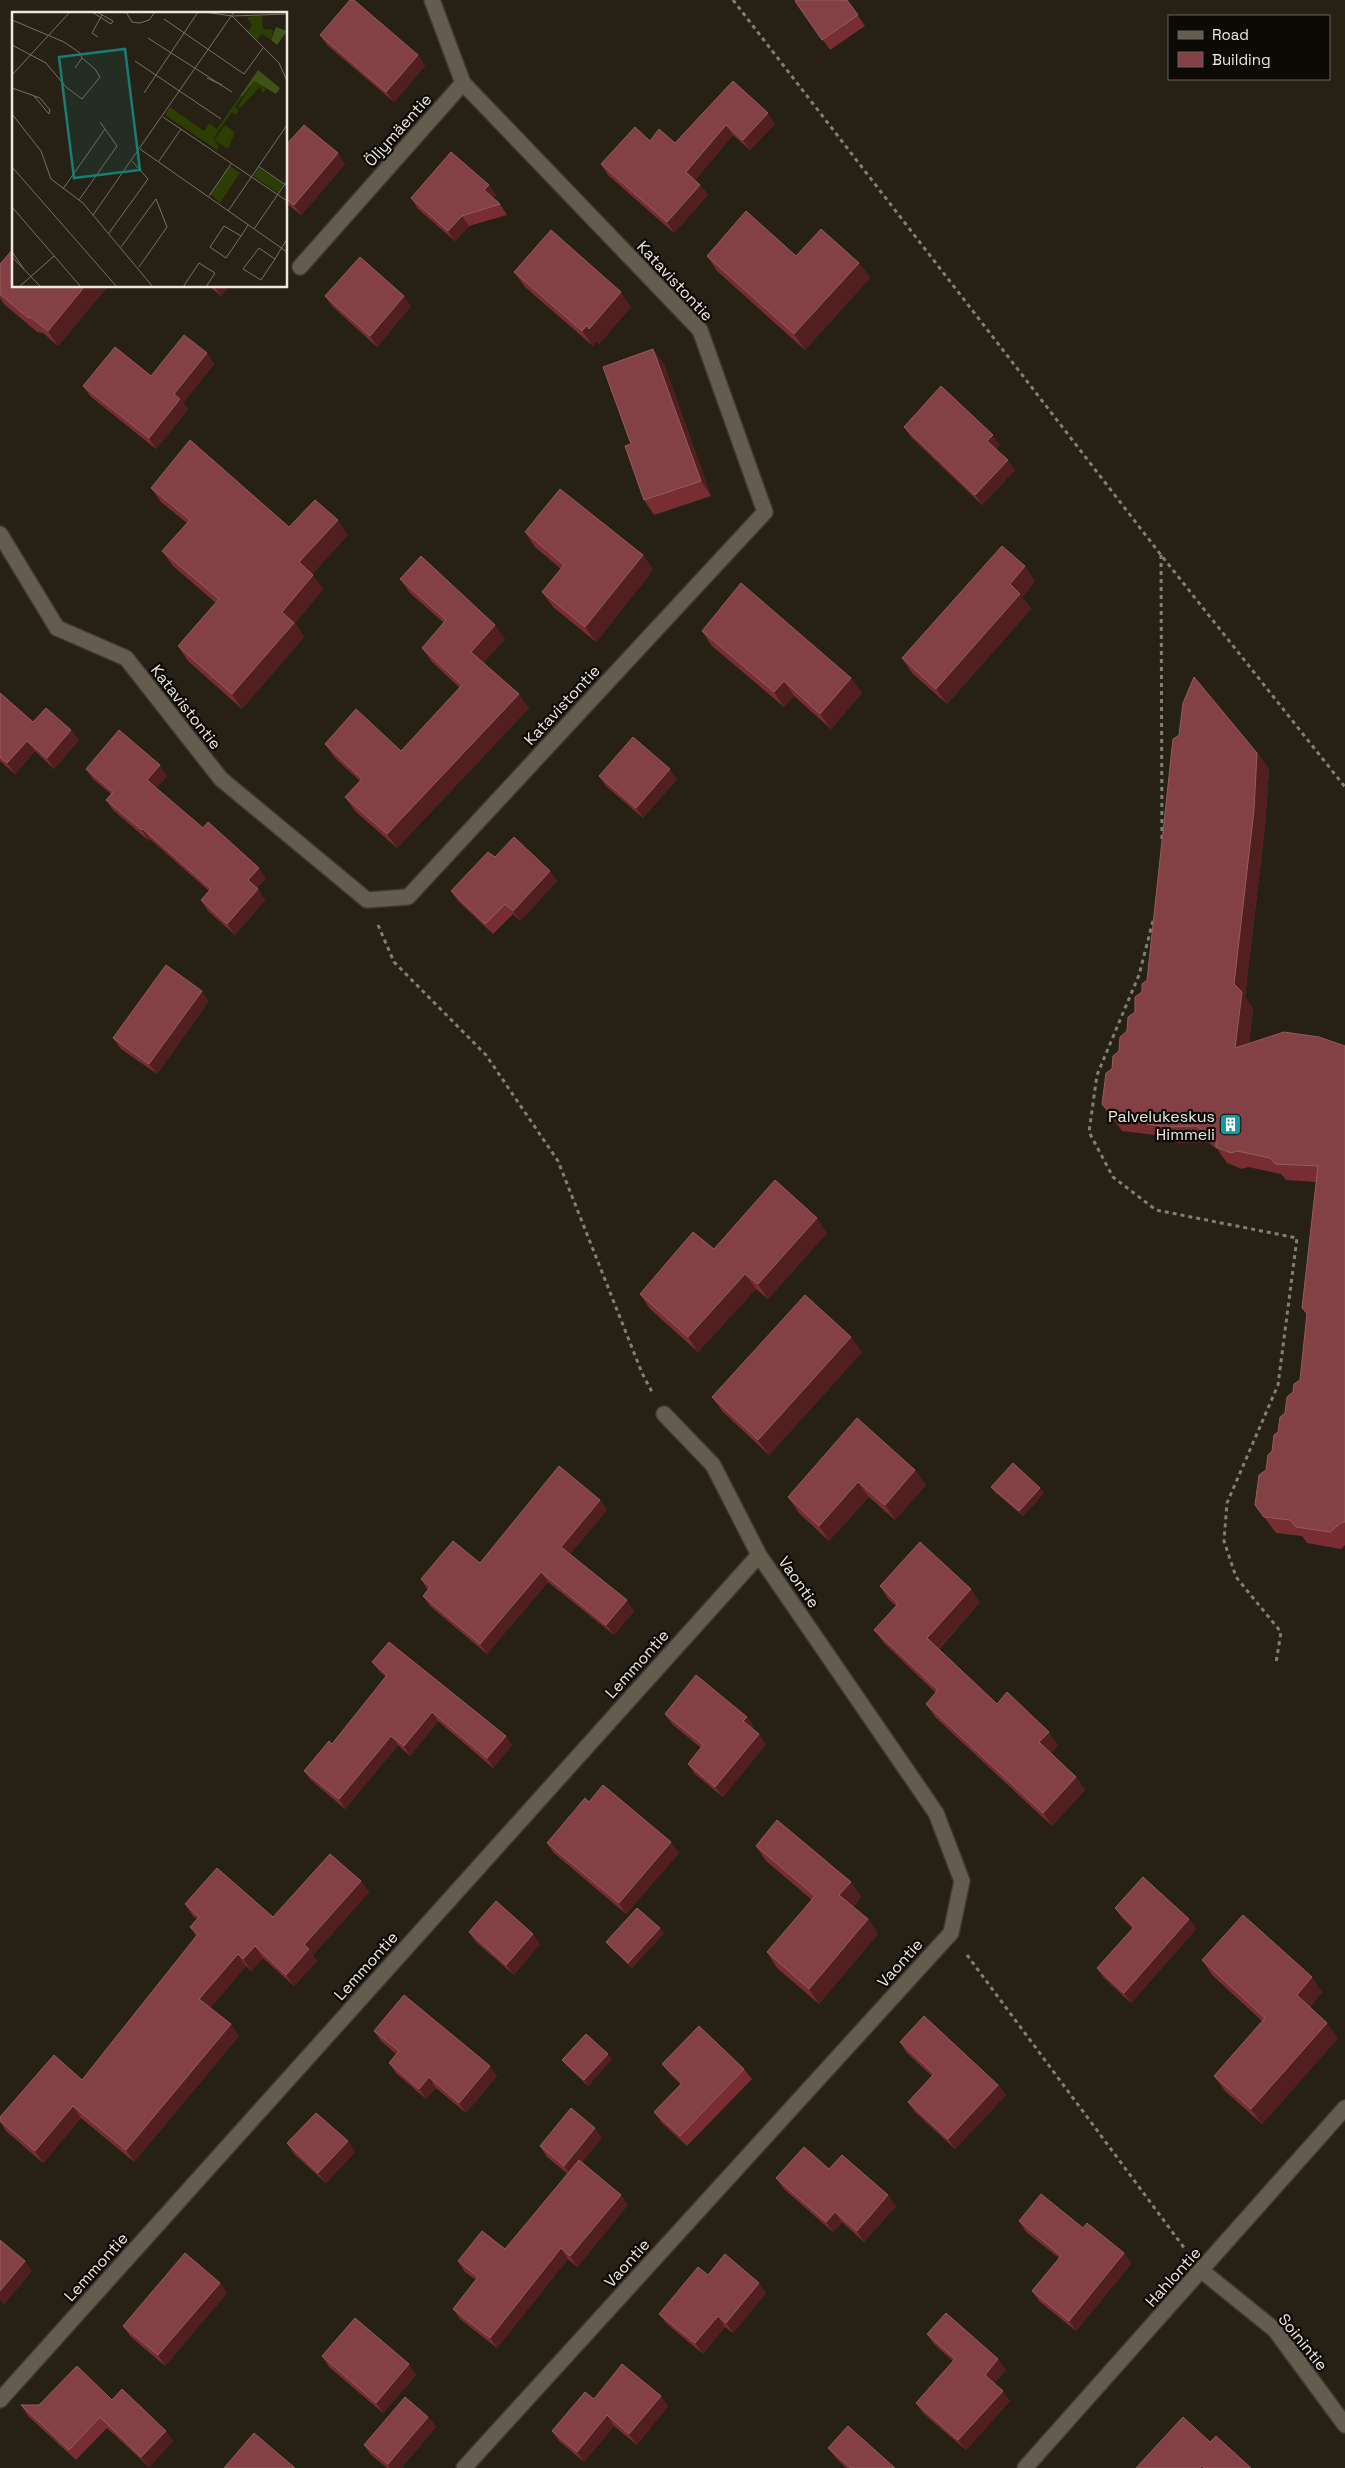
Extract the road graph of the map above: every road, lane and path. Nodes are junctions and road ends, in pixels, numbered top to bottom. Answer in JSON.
{"nodes":[{"id":1,"x":432,"y":0,"type":"edge"},
{"id":2,"x":733,"y":0,"type":"edge"},
{"id":3,"x":463,"y":83,"type":"junction"},
{"id":4,"x":300,"y":267,"type":"dead end"},
{"id":5,"x":0,"y":534,"type":"edge"},
{"id":6,"x":1161,"y":554,"type":"junction"},
{"id":7,"x":1345,"y":787,"type":"edge"},
{"id":8,"x":1162,"y":850,"type":"edge"},
{"id":9,"x":367,"y":900,"type":"junction"},
{"id":10,"x":1154,"y":918,"type":"edge"},
{"id":11,"x":664,"y":1414,"type":"joint"},
{"id":12,"x":759,"y":1555,"type":"junction"},
{"id":13,"x":1276,"y":1663,"type":"dead end"},
{"id":14,"x":950,"y":1933,"type":"junction"},
{"id":15,"x":1345,"y":2108,"type":"edge"},
{"id":16,"x":1202,"y":2271,"type":"junction"},
{"id":17,"x":0,"y":2400,"type":"edge"},
{"id":18,"x":1345,"y":2425,"type":"edge"},
{"id":19,"x":464,"y":2468,"type":"edge"},
{"id":20,"x":1025,"y":2468,"type":"edge"}],
"edges":[{"from":1,"to":3,"type":"street"},
{"from":2,"to":6,"type":"path"},
{"from":3,"to":4,"type":"street","name":"Öljymäentie"},
{"from":3,"to":9,"type":"street","name":"Katavistontie"},
{"from":5,"to":9,"type":"street","name":"Katavistontie"},
{"from":6,"to":7,"type":"path"},
{"from":6,"to":8,"type":"path"},
{"from":9,"to":11,"type":"path"},
{"from":10,"to":13,"type":"path"},
{"from":11,"to":12,"type":"street","name":"Vaontie"},
{"from":12,"to":14,"type":"street","name":"Vaontie"},
{"from":12,"to":17,"type":"street","name":"Lemmontie"},
{"from":14,"to":16,"type":"path"},
{"from":14,"to":19,"type":"street","name":"Vaontie"},
{"from":15,"to":16,"type":"street","name":"Hahlontie"},
{"from":16,"to":18,"type":"street","name":"Soinintie"},
{"from":16,"to":20,"type":"street","name":"Hahlontie"}]}
